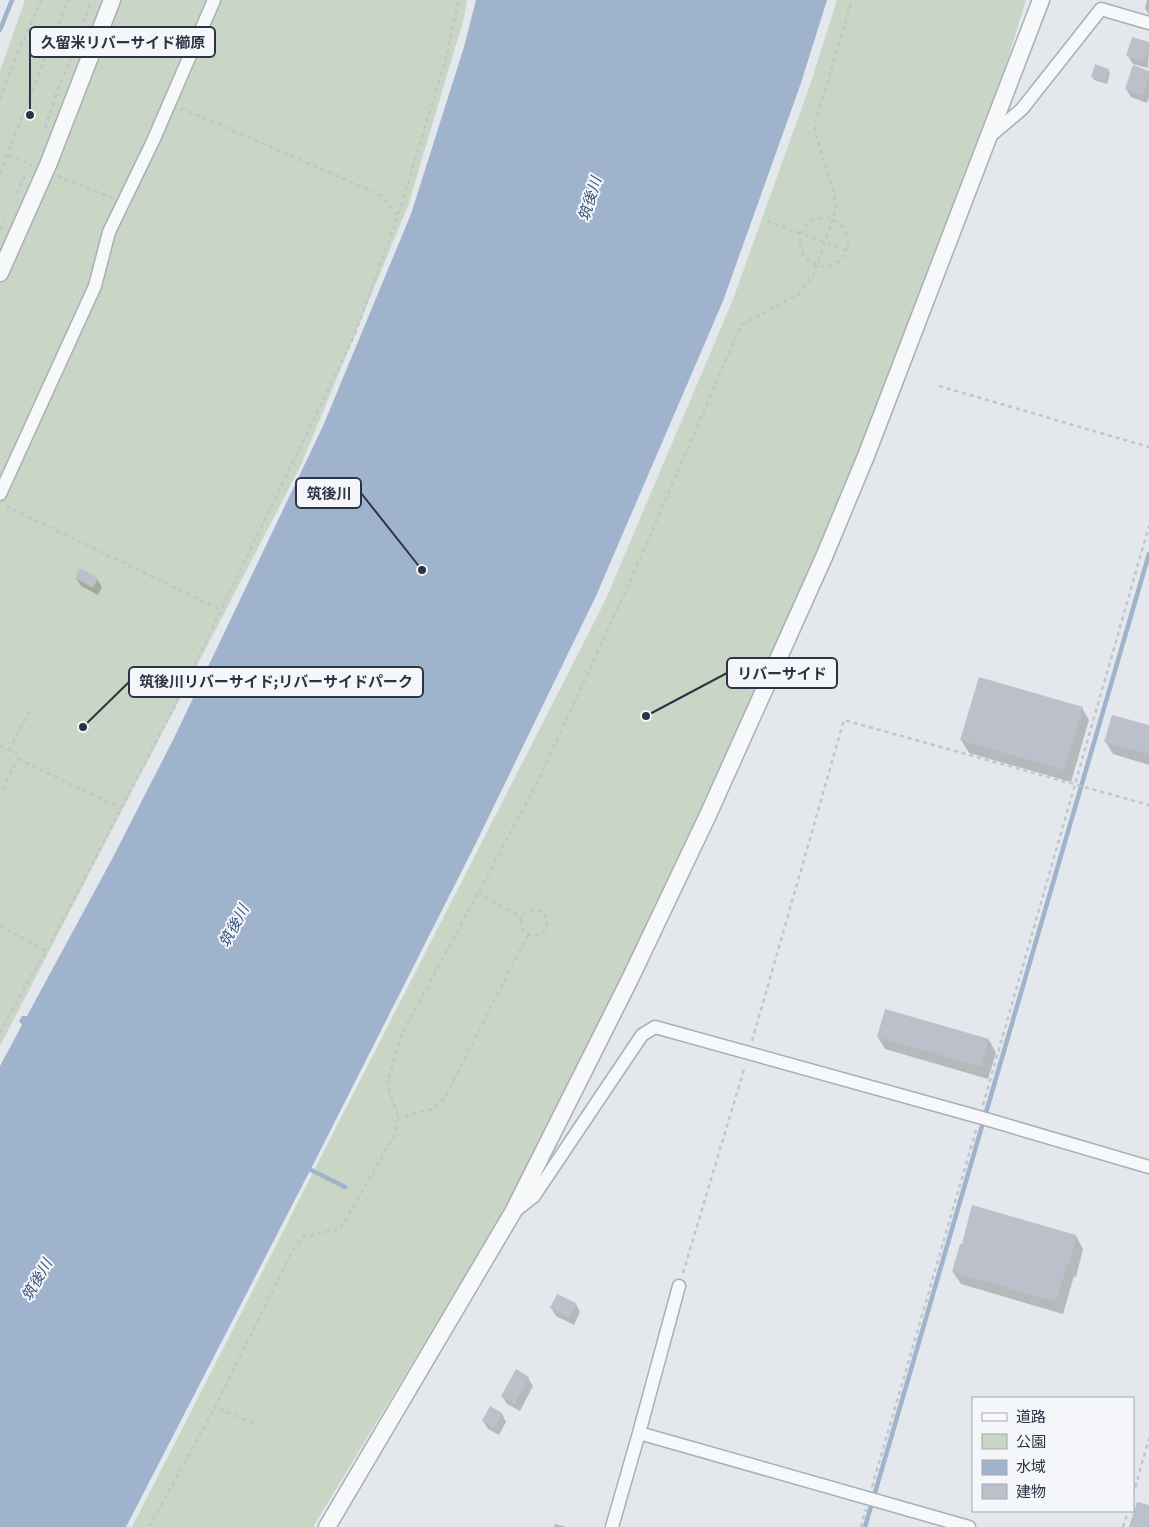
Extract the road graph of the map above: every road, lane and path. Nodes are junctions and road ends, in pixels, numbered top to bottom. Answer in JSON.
{"nodes":[{"id":1,"x":41,"y":0,"type":"edge"},
{"id":2,"x":68,"y":0,"type":"edge"},
{"id":3,"x":90,"y":0,"type":"edge"},
{"id":4,"x":112,"y":0,"type":"edge"},
{"id":5,"x":214,"y":0,"type":"edge"},
{"id":6,"x":458,"y":0,"type":"edge"},
{"id":7,"x":852,"y":0,"type":"edge"},
{"id":8,"x":1041,"y":0,"type":"edge"},
{"id":9,"x":1103,"y":4,"type":"edge"},
{"id":10,"x":1149,"y":23,"type":"edge"},
{"id":11,"x":173,"y":94,"type":"junction"},
{"id":12,"x":0,"y":99,"type":"edge"},
{"id":13,"x":42,"y":134,"type":"dead end"},
{"id":14,"x":989,"y":137,"type":"junction"},
{"id":15,"x":8,"y":155,"type":"junction"},
{"id":16,"x":37,"y":165,"type":"junction"},
{"id":17,"x":0,"y":173,"type":"edge"},
{"id":18,"x":17,"y":194,"type":"dead end"},
{"id":19,"x":124,"y":202,"type":"junction"},
{"id":20,"x":397,"y":216,"type":"junction"},
{"id":21,"x":8,"y":217,"type":"dead end"},
{"id":22,"x":833,"y":219,"type":"junction"},
{"id":23,"x":767,"y":221,"type":"dead end"},
{"id":24,"x":0,"y":230,"type":"edge"},
{"id":25,"x":801,"y":234,"type":"junction"},
{"id":26,"x":825,"y":243,"type":"junction"},
{"id":27,"x":847,"y":251,"type":"junction"},
{"id":28,"x":816,"y":265,"type":"junction"},
{"id":29,"x":0,"y":273,"type":"edge"},
{"id":30,"x":939,"y":386,"type":"dead end"},
{"id":31,"x":1149,"y":447,"type":"edge"},
{"id":32,"x":0,"y":494,"type":"edge"},
{"id":33,"x":0,"y":503,"type":"edge"},
{"id":34,"x":1149,"y":526,"type":"edge"},
{"id":35,"x":221,"y":610,"type":"junction"},
{"id":36,"x":32,"y":707,"type":"dead end"},
{"id":37,"x":0,"y":746,"type":"edge"},
{"id":38,"x":9,"y":750,"type":"junction"},
{"id":39,"x":18,"y":759,"type":"junction"},
{"id":40,"x":1074,"y":784,"type":"junction"},
{"id":41,"x":0,"y":794,"type":"edge"},
{"id":42,"x":1149,"y":805,"type":"edge"},
{"id":43,"x":121,"y":808,"type":"junction"},
{"id":44,"x":478,"y":893,"type":"junction"},
{"id":45,"x":522,"y":916,"type":"junction"},
{"id":46,"x":0,"y":926,"type":"edge"},
{"id":47,"x":528,"y":935,"type":"junction"},
{"id":48,"x":46,"y":951,"type":"junction"},
{"id":49,"x":0,"y":1033,"type":"edge"},
{"id":50,"x":749,"y":1052,"type":"junction"},
{"id":51,"x":979,"y":1117,"type":"junction"},
{"id":52,"x":397,"y":1118,"type":"junction"},
{"id":53,"x":1149,"y":1167,"type":"edge"},
{"id":54,"x":513,"y":1212,"type":"junction"},
{"id":55,"x":679,"y":1286,"type":"joint"},
{"id":56,"x":215,"y":1407,"type":"junction"},
{"id":57,"x":253,"y":1423,"type":"dead end"},
{"id":58,"x":639,"y":1433,"type":"junction"},
{"id":59,"x":1149,"y":1439,"type":"edge"},
{"id":60,"x":1134,"y":1492,"type":"edge"},
{"id":61,"x":870,"y":1498,"type":"junction"},
{"id":62,"x":1128,"y":1512,"type":"edge"},
{"id":63,"x":149,"y":1527,"type":"edge"},
{"id":64,"x":327,"y":1527,"type":"edge"},
{"id":65,"x":612,"y":1527,"type":"edge"},
{"id":66,"x":861,"y":1527,"type":"edge"},
{"id":67,"x":969,"y":1527,"type":"edge"},
{"id":68,"x":1123,"y":1527,"type":"edge"}],
"edges":[{"from":1,"to":12,"type":"path"},
{"from":2,"to":15,"type":"path"},
{"from":3,"to":13,"type":"path"},
{"from":4,"to":16,"type":"street"},
{"from":5,"to":11,"type":"street"},
{"from":6,"to":20,"type":"path"},
{"from":7,"to":22,"type":"path"},
{"from":8,"to":14,"type":"street"},
{"from":9,"to":10,"type":"street"},
{"from":9,"to":14,"type":"street"},
{"from":11,"to":19,"type":"street"},
{"from":11,"to":20,"type":"path"},
{"from":14,"to":54,"type":"street"},
{"from":15,"to":16,"type":"path"},
{"from":15,"to":17,"type":"path"},
{"from":16,"to":18,"type":"path"},
{"from":16,"to":19,"type":"path"},
{"from":16,"to":29,"type":"street"},
{"from":19,"to":32,"type":"street"},
{"from":20,"to":35,"type":"path"},
{"from":21,"to":24,"type":"path"},
{"from":22,"to":25,"type":"path"},
{"from":22,"to":26,"type":"path"},
{"from":22,"to":27,"type":"path"},
{"from":23,"to":25,"type":"path"},
{"from":25,"to":26,"type":"path"},
{"from":25,"to":28,"type":"path"},
{"from":26,"to":27,"type":"path"},
{"from":26,"to":28,"type":"path"},
{"from":27,"to":28,"type":"path"},
{"from":28,"to":44,"type":"path"},
{"from":30,"to":31,"type":"path"},
{"from":33,"to":35,"type":"path"},
{"from":34,"to":40,"type":"path"},
{"from":35,"to":43,"type":"path"},
{"from":36,"to":38,"type":"path"},
{"from":37,"to":38,"type":"path"},
{"from":38,"to":39,"type":"path"},
{"from":39,"to":41,"type":"path"},
{"from":39,"to":43,"type":"path"},
{"from":40,"to":42,"type":"path"},
{"from":40,"to":50,"type":"path"},
{"from":40,"to":51,"type":"path"},
{"from":43,"to":48,"type":"path"},
{"from":44,"to":45,"type":"path"},
{"from":44,"to":52,"type":"path"},
{"from":45,"to":47,"type":"path"},
{"from":45,"to":47,"type":"path"},
{"from":46,"to":48,"type":"path"},
{"from":47,"to":52,"type":"path"},
{"from":48,"to":49,"type":"path"},
{"from":50,"to":51,"type":"street"},
{"from":50,"to":54,"type":"street"},
{"from":50,"to":55,"type":"path"},
{"from":51,"to":53,"type":"street"},
{"from":51,"to":61,"type":"path"},
{"from":52,"to":56,"type":"path"},
{"from":54,"to":64,"type":"street"},
{"from":55,"to":58,"type":"street"},
{"from":56,"to":57,"type":"path"},
{"from":56,"to":63,"type":"path"},
{"from":58,"to":61,"type":"street"},
{"from":58,"to":65,"type":"street"},
{"from":59,"to":60,"type":"path"},
{"from":61,"to":66,"type":"path"},
{"from":61,"to":67,"type":"street"},
{"from":62,"to":68,"type":"path"}]}
